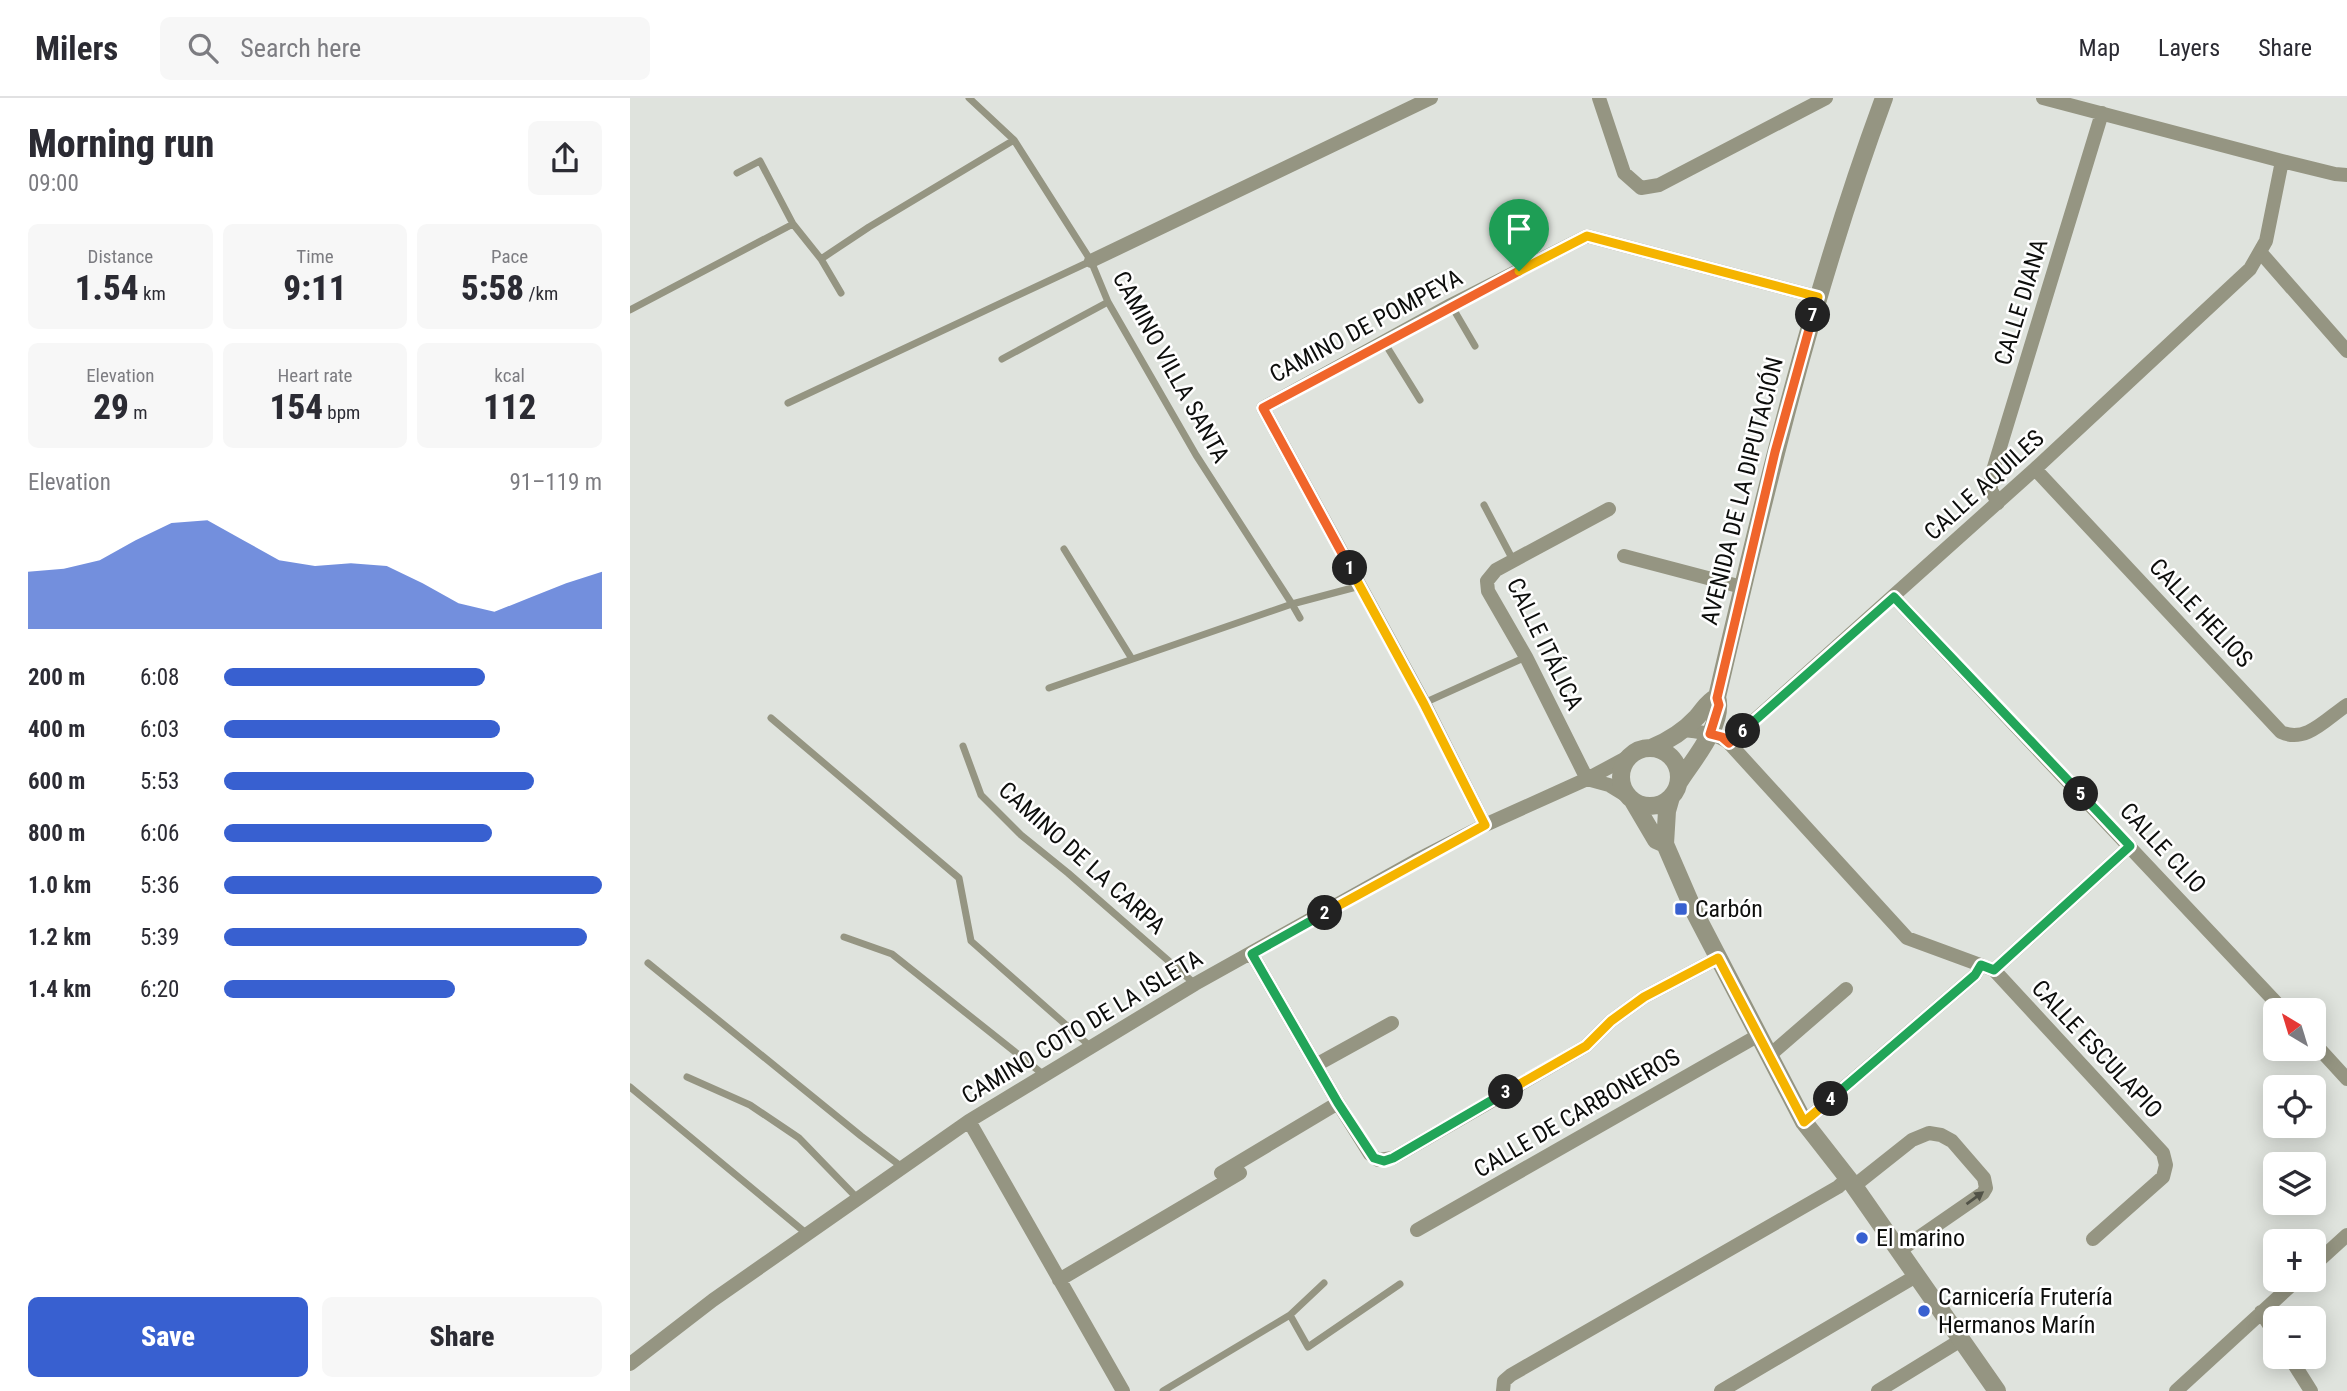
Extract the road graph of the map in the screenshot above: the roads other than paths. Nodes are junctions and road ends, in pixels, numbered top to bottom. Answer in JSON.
{"nodes":[{"id":1,"x":969,"y":98,"type":"edge"},
{"id":2,"x":1431,"y":98,"type":"edge"},
{"id":3,"x":1599,"y":98,"type":"edge"},
{"id":4,"x":1826,"y":98,"type":"edge"},
{"id":5,"x":1884,"y":98,"type":"edge"},
{"id":6,"x":2043,"y":98,"type":"edge"},
{"id":7,"x":2102,"y":113,"type":"junction"},
{"id":8,"x":1014,"y":140,"type":"junction"},
{"id":9,"x":2282,"y":161,"type":"junction"},
{"id":10,"x":737,"y":173,"type":"dead end"},
{"id":11,"x":2347,"y":175,"type":"edge"},
{"id":12,"x":793,"y":223,"type":"junction"},
{"id":13,"x":2261,"y":253,"type":"junction"},
{"id":14,"x":821,"y":259,"type":"junction"},
{"id":15,"x":1091,"y":261,"type":"junction"},
{"id":16,"x":841,"y":292,"type":"dead end"},
{"id":17,"x":1818,"y":297,"type":"junction"},
{"id":18,"x":1108,"y":302,"type":"junction"},
{"id":19,"x":1451,"y":306,"type":"junction"},
{"id":20,"x":630,"y":310,"type":"edge"},
{"id":21,"x":1384,"y":342,"type":"junction"},
{"id":22,"x":1475,"y":345,"type":"dead end"},
{"id":23,"x":2347,"y":351,"type":"edge"},
{"id":24,"x":1002,"y":359,"type":"dead end"},
{"id":25,"x":1420,"y":400,"type":"dead end"},
{"id":26,"x":788,"y":402,"type":"dead end"},
{"id":27,"x":2035,"y":469,"type":"junction"},
{"id":28,"x":1998,"y":503,"type":"junction"},
{"id":29,"x":1484,"y":505,"type":"dead end"},
{"id":30,"x":1609,"y":509,"type":"dead end"},
{"id":31,"x":1064,"y":549,"type":"dead end"},
{"id":32,"x":1624,"y":556,"type":"dead end"},
{"id":33,"x":1514,"y":561,"type":"junction"},
{"id":34,"x":1360,"y":586,"type":"junction"},
{"id":35,"x":1742,"y":587,"type":"junction"},
{"id":36,"x":1894,"y":597,"type":"junction"},
{"id":37,"x":1292,"y":604,"type":"junction"},
{"id":38,"x":1300,"y":618,"type":"dead end"},
{"id":39,"x":1526,"y":657,"type":"junction"},
{"id":40,"x":1132,"y":659,"type":"junction"},
{"id":41,"x":1049,"y":688,"type":"dead end"},
{"id":42,"x":1717,"y":698,"type":"junction"},
{"id":43,"x":1424,"y":704,"type":"junction"},
{"id":44,"x":2347,"y":705,"type":"edge"},
{"id":45,"x":771,"y":718,"type":"dead end"},
{"id":46,"x":1683,"y":730,"type":"junction"},
{"id":47,"x":1710,"y":734,"type":"junction"},
{"id":48,"x":1729,"y":743,"type":"junction"},
{"id":49,"x":963,"y":746,"type":"dead end"},
{"id":50,"x":1651,"y":748,"type":"junction"},
{"id":51,"x":1628,"y":757,"type":"junction"},
{"id":52,"x":1587,"y":779,"type":"junction"},
{"id":53,"x":1675,"y":790,"type":"junction"},
{"id":54,"x":1630,"y":798,"type":"junction"},
{"id":55,"x":1485,"y":825,"type":"junction"},
{"id":56,"x":1665,"y":844,"type":"junction"},
{"id":57,"x":2130,"y":846,"type":"junction"},
{"id":58,"x":844,"y":937,"type":"dead end"},
{"id":59,"x":1252,"y":954,"type":"junction"},
{"id":60,"x":1718,"y":958,"type":"junction"},
{"id":61,"x":648,"y":964,"type":"dead end"},
{"id":62,"x":1987,"y":967,"type":"junction"},
{"id":63,"x":1195,"y":985,"type":"junction"},
{"id":64,"x":1846,"y":989,"type":"dead end"},
{"id":65,"x":2272,"y":998,"type":"edge"},
{"id":66,"x":1392,"y":1023,"type":"dead end"},
{"id":67,"x":1759,"y":1035,"type":"junction"},
{"id":68,"x":1091,"y":1047,"type":"junction"},
{"id":69,"x":1770,"y":1055,"type":"junction"},
{"id":70,"x":2326,"y":1056,"type":"edge"},
{"id":71,"x":1316,"y":1065,"type":"junction"},
{"id":72,"x":1044,"y":1075,"type":"junction"},
{"id":73,"x":687,"y":1077,"type":"dead end"},
{"id":74,"x":2347,"y":1079,"type":"edge"},
{"id":75,"x":630,"y":1087,"type":"edge"},
{"id":76,"x":1338,"y":1103,"type":"junction"},
{"id":77,"x":969,"y":1121,"type":"junction"},
{"id":78,"x":1804,"y":1122,"type":"junction"},
{"id":79,"x":902,"y":1167,"type":"junction"},
{"id":80,"x":1240,"y":1173,"type":"dead end"},
{"id":81,"x":1851,"y":1182,"type":"junction"},
{"id":82,"x":858,"y":1199,"type":"junction"},
{"id":83,"x":1163,"y":1208,"type":"dead end"},
{"id":84,"x":1417,"y":1230,"type":"dead end"},
{"id":85,"x":807,"y":1234,"type":"junction"},
{"id":86,"x":2347,"y":1235,"type":"edge"},
{"id":87,"x":2093,"y":1239,"type":"dead end"},
{"id":88,"x":1899,"y":1251,"type":"junction"},
{"id":89,"x":2326,"y":1254,"type":"edge"},
{"id":90,"x":1916,"y":1276,"type":"junction"},
{"id":91,"x":1059,"y":1280,"type":"junction"},
{"id":92,"x":1324,"y":1283,"type":"dead end"},
{"id":93,"x":1400,"y":1284,"type":"dead end"},
{"id":94,"x":2283,"y":1292,"type":"edge"},
{"id":95,"x":2261,"y":1312,"type":"junction"},
{"id":96,"x":1290,"y":1315,"type":"junction"},
{"id":97,"x":2263,"y":1315,"type":"edge"},
{"id":98,"x":1961,"y":1340,"type":"junction"},
{"id":99,"x":630,"y":1364,"type":"edge"},
{"id":100,"x":2297,"y":1369,"type":"edge"},
{"id":101,"x":2191,"y":1386,"type":"edge"},
{"id":102,"x":1124,"y":1391,"type":"edge"},
{"id":103,"x":1163,"y":1391,"type":"edge"},
{"id":104,"x":1503,"y":1391,"type":"edge"},
{"id":105,"x":1721,"y":1391,"type":"edge"},
{"id":106,"x":1878,"y":1391,"type":"edge"},
{"id":107,"x":1997,"y":1391,"type":"edge"},
{"id":108,"x":2176,"y":1391,"type":"edge"},
{"id":109,"x":2311,"y":1391,"type":"edge"}],
"edges":[{"from":1,"to":8,"type":"lane","name":"CAMINO VILLA SANTA"},
{"from":2,"to":15,"type":"street"},
{"from":3,"to":4,"type":"street"},
{"from":5,"to":17,"type":"street","name":"AVENIDA DE LA DIPUTACIÓN"},
{"from":6,"to":7,"type":"street"},
{"from":7,"to":9,"type":"street"},
{"from":7,"to":28,"type":"street","name":"CALLE DIANA"},
{"from":8,"to":14,"type":"lane"},
{"from":8,"to":15,"type":"lane","name":"CAMINO VILLA SANTA"},
{"from":9,"to":11,"type":"street"},
{"from":9,"to":13,"type":"street"},
{"from":10,"to":12,"type":"lane"},
{"from":12,"to":14,"type":"lane"},
{"from":12,"to":20,"type":"lane"},
{"from":13,"to":23,"type":"street"},
{"from":13,"to":27,"type":"street","name":"CALLE AQUILES"},
{"from":14,"to":16,"type":"lane"},
{"from":15,"to":18,"type":"lane","name":"CAMINO VILLA SANTA"},
{"from":15,"to":26,"type":"lane"},
{"from":17,"to":19,"type":"street","name":"CAMINO DE POMPEYA"},
{"from":17,"to":35,"type":"street","name":"AVENIDA DE LA DIPUTACIÓN"},
{"from":18,"to":24,"type":"lane"},
{"from":18,"to":37,"type":"lane","name":"CAMINO VILLA SANTA"},
{"from":19,"to":21,"type":"street","name":"CAMINO DE POMPEYA"},
{"from":19,"to":22,"type":"lane"},
{"from":21,"to":25,"type":"lane"},
{"from":21,"to":34,"type":"street","name":"CAMINO DE POMPEYA"},
{"from":27,"to":28,"type":"street","name":"CALLE AQUILES"},
{"from":27,"to":44,"type":"street","name":"CALLE HELIOS"},
{"from":28,"to":36,"type":"street","name":"CALLE AQUILES"},
{"from":29,"to":33,"type":"lane"},
{"from":30,"to":33,"type":"street","name":"CALLE ITÁLICA"},
{"from":31,"to":40,"type":"lane"},
{"from":32,"to":35,"type":"street"},
{"from":33,"to":39,"type":"street","name":"CALLE ITÁLICA"},
{"from":34,"to":37,"type":"lane"},
{"from":34,"to":43,"type":"street","name":"CAMINO DE POMPEYA"},
{"from":35,"to":42,"type":"street","name":"AVENIDA DE LA DIPUTACIÓN"},
{"from":36,"to":48,"type":"street","name":"CALLE AQUILES"},
{"from":36,"to":57,"type":"street","name":"CALLE CLIO"},
{"from":37,"to":38,"type":"lane","name":"CAMINO VILLA SANTA"},
{"from":37,"to":40,"type":"lane"},
{"from":39,"to":43,"type":"lane"},
{"from":39,"to":52,"type":"street","name":"CALLE ITÁLICA"},
{"from":40,"to":41,"type":"lane"},
{"from":42,"to":46,"type":"street"},
{"from":42,"to":47,"type":"street","name":"AVENIDA DE LA DIPUTACIÓN"},
{"from":43,"to":55,"type":"street","name":"CAMINO DE POMPEYA"},
{"from":45,"to":68,"type":"lane"},
{"from":46,"to":47,"type":"street","name":"CALLE ESCULAPIO"},
{"from":46,"to":50,"type":"street"},
{"from":47,"to":48,"type":"street","name":"CALLE ESCULAPIO"},
{"from":47,"to":53,"type":"street","name":"AVENIDA DE LA DIPUTACIÓN"},
{"from":48,"to":62,"type":"street","name":"CALLE ESCULAPIO"},
{"from":49,"to":63,"type":"lane","name":"CAMINO DE LA CARPA"},
{"from":50,"to":51,"type":"street"},
{"from":50,"to":53,"type":"street"},
{"from":51,"to":52,"type":"street","name":"CAMINO COTO DE LA ISLETA"},
{"from":51,"to":54,"type":"street"},
{"from":52,"to":54,"type":"street"},
{"from":52,"to":55,"type":"street","name":"CAMINO COTO DE LA ISLETA"},
{"from":53,"to":54,"type":"street"},
{"from":53,"to":56,"type":"street","name":"AVENIDA DE LA DIPUTACIÓN"},
{"from":54,"to":56,"type":"street","name":"AVENIDA DE LA DIPUTACIÓN"},
{"from":55,"to":59,"type":"street","name":"CAMINO COTO DE LA ISLETA"},
{"from":56,"to":60,"type":"street","name":"AVENIDA DE LA DIPUTACIÓN"},
{"from":57,"to":62,"type":"street"},
{"from":57,"to":65,"type":"street","name":"CALLE CLIO"},
{"from":58,"to":72,"type":"lane"},
{"from":59,"to":63,"type":"street","name":"CAMINO COTO DE LA ISLETA"},
{"from":59,"to":71,"type":"street"},
{"from":60,"to":67,"type":"street","name":"AVENIDA DE LA DIPUTACIÓN"},
{"from":60,"to":76,"type":"street"},
{"from":61,"to":79,"type":"lane"},
{"from":62,"to":78,"type":"street"},
{"from":62,"to":87,"type":"street","name":"CALLE ESCULAPIO"},
{"from":63,"to":68,"type":"street","name":"CAMINO COTO DE LA ISLETA"},
{"from":64,"to":69,"type":"street"},
{"from":66,"to":71,"type":"street"},
{"from":67,"to":69,"type":"street","name":"AVENIDA DE LA DIPUTACIÓN"},
{"from":67,"to":84,"type":"street","name":"CALLE DE CARBONEROS"},
{"from":68,"to":72,"type":"street","name":"CAMINO COTO DE LA ISLETA"},
{"from":69,"to":78,"type":"street","name":"AVENIDA DE LA DIPUTACIÓN"},
{"from":70,"to":74,"type":"street"},
{"from":71,"to":76,"type":"street"},
{"from":72,"to":77,"type":"street","name":"CAMINO COTO DE LA ISLETA"},
{"from":73,"to":82,"type":"lane"},
{"from":75,"to":85,"type":"lane"},
{"from":76,"to":83,"type":"street"},
{"from":77,"to":79,"type":"street","name":"CAMINO COTO DE LA ISLETA"},
{"from":77,"to":91,"type":"street"},
{"from":78,"to":81,"type":"street","name":"AVENIDA DE LA DIPUTACIÓN"},
{"from":79,"to":82,"type":"street","name":"CAMINO COTO DE LA ISLETA"},
{"from":80,"to":91,"type":"street"},
{"from":81,"to":88,"type":"street","name":"AVENIDA DE LA DIPUTACIÓN"},
{"from":88,"to":81,"type":"street","one_way":true},
{"from":81,"to":104,"type":"street"},
{"from":82,"to":85,"type":"street","name":"CAMINO COTO DE LA ISLETA"},
{"from":85,"to":99,"type":"street","name":"CAMINO COTO DE LA ISLETA"},
{"from":86,"to":89,"type":"street"},
{"from":88,"to":90,"type":"street","name":"AVENIDA DE LA DIPUTACIÓN"},
{"from":90,"to":98,"type":"street","name":"AVENIDA DE LA DIPUTACIÓN"},
{"from":90,"to":105,"type":"street"},
{"from":91,"to":102,"type":"street"},
{"from":92,"to":96,"type":"lane"},
{"from":93,"to":96,"type":"lane"},
{"from":94,"to":95,"type":"street"},
{"from":95,"to":97,"type":"street"},
{"from":95,"to":101,"type":"street"},
{"from":96,"to":103,"type":"lane"},
{"from":98,"to":106,"type":"street"},
{"from":98,"to":107,"type":"street","name":"AVENIDA DE LA DIPUTACIÓN"},
{"from":100,"to":109,"type":"street"},
{"from":101,"to":108,"type":"street"}]}
